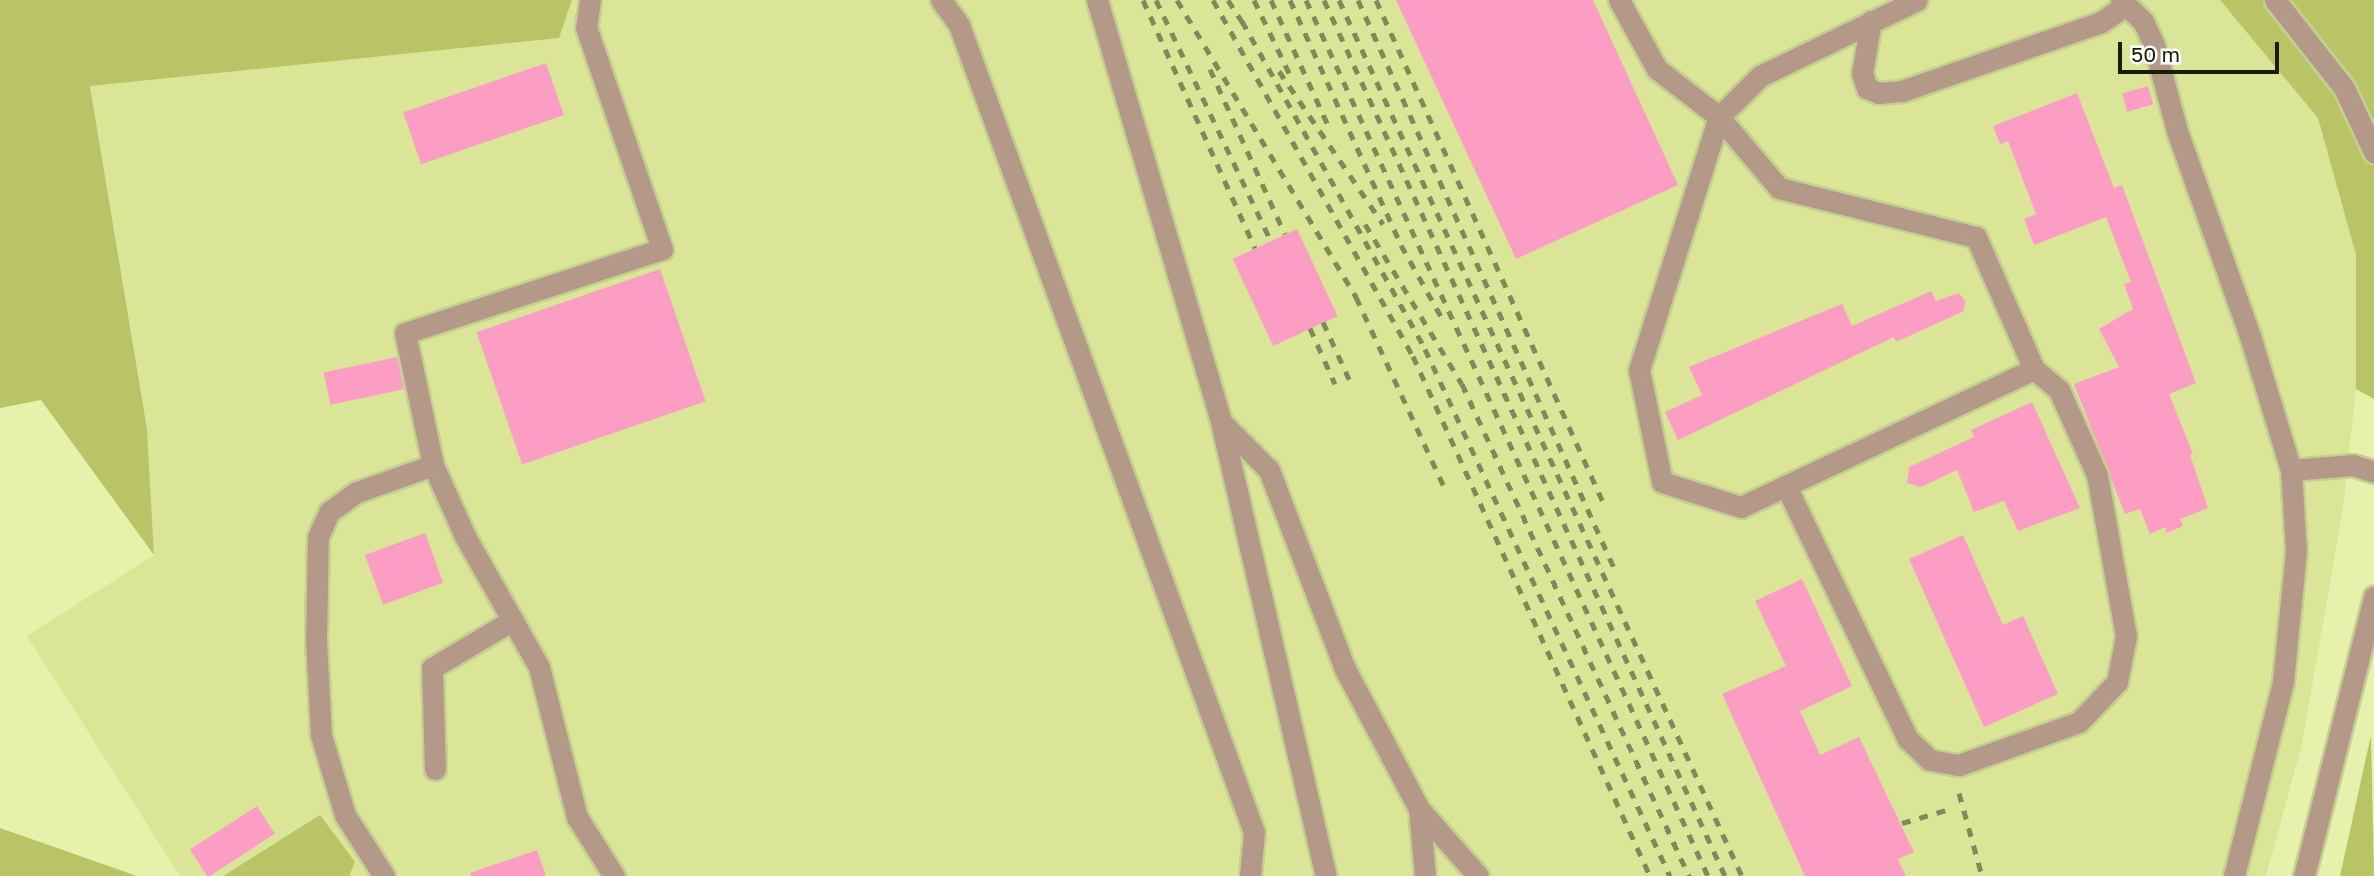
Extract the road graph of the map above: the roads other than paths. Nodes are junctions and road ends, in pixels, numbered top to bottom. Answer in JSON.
{"nodes":[{"id":1,"x":590,"y":0,"type":"edge"},
{"id":2,"x":941,"y":0,"type":"edge"},
{"id":3,"x":1097,"y":0,"type":"edge"},
{"id":4,"x":1619,"y":0,"type":"edge"},
{"id":5,"x":1917,"y":0,"type":"edge"},
{"id":6,"x":2275,"y":0,"type":"edge"},
{"id":7,"x":2124,"y":2,"type":"edge"},
{"id":8,"x":1871,"y":21,"type":"junction"},
{"id":9,"x":1719,"y":117,"type":"junction"},
{"id":10,"x":2374,"y":152,"type":"edge"},
{"id":11,"x":2034,"y":369,"type":"junction"},
{"id":12,"x":1221,"y":422,"type":"junction"},
{"id":13,"x":433,"y":465,"type":"junction"},
{"id":14,"x":2291,"y":470,"type":"junction"},
{"id":15,"x":2374,"y":472,"type":"edge"},
{"id":16,"x":1786,"y":486,"type":"junction"},
{"id":17,"x":2374,"y":597,"type":"edge"},
{"id":18,"x":513,"y":620,"type":"junction"},
{"id":19,"x":435,"y":769,"type":"dead end"},
{"id":20,"x":1419,"y":808,"type":"junction"},
{"id":21,"x":384,"y":876,"type":"edge"},
{"id":22,"x":614,"y":876,"type":"edge"},
{"id":23,"x":1250,"y":876,"type":"edge"},
{"id":24,"x":1326,"y":876,"type":"edge"},
{"id":25,"x":1425,"y":876,"type":"edge"},
{"id":26,"x":1478,"y":876,"type":"edge"},
{"id":27,"x":2234,"y":876,"type":"edge"},
{"id":28,"x":2304,"y":876,"type":"edge"}],
"edges":[{"from":1,"to":13,"type":"street"},
{"from":2,"to":23,"type":"street"},
{"from":3,"to":12,"type":"street"},
{"from":4,"to":9,"type":"street"},
{"from":5,"to":8,"type":"street"},
{"from":6,"to":10,"type":"street"},
{"from":7,"to":8,"type":"street"},
{"from":7,"to":14,"type":"street"},
{"from":8,"to":9,"type":"street"},
{"from":9,"to":11,"type":"street"},
{"from":9,"to":16,"type":"street"},
{"from":11,"to":16,"type":"street"},
{"from":11,"to":16,"type":"street"},
{"from":12,"to":20,"type":"street"},
{"from":12,"to":24,"type":"street"},
{"from":13,"to":18,"type":"street"},
{"from":13,"to":21,"type":"street"},
{"from":14,"to":15,"type":"street"},
{"from":14,"to":27,"type":"street"},
{"from":17,"to":28,"type":"street"},
{"from":18,"to":19,"type":"street"},
{"from":18,"to":22,"type":"street"},
{"from":20,"to":25,"type":"street"},
{"from":20,"to":26,"type":"street"}]}
